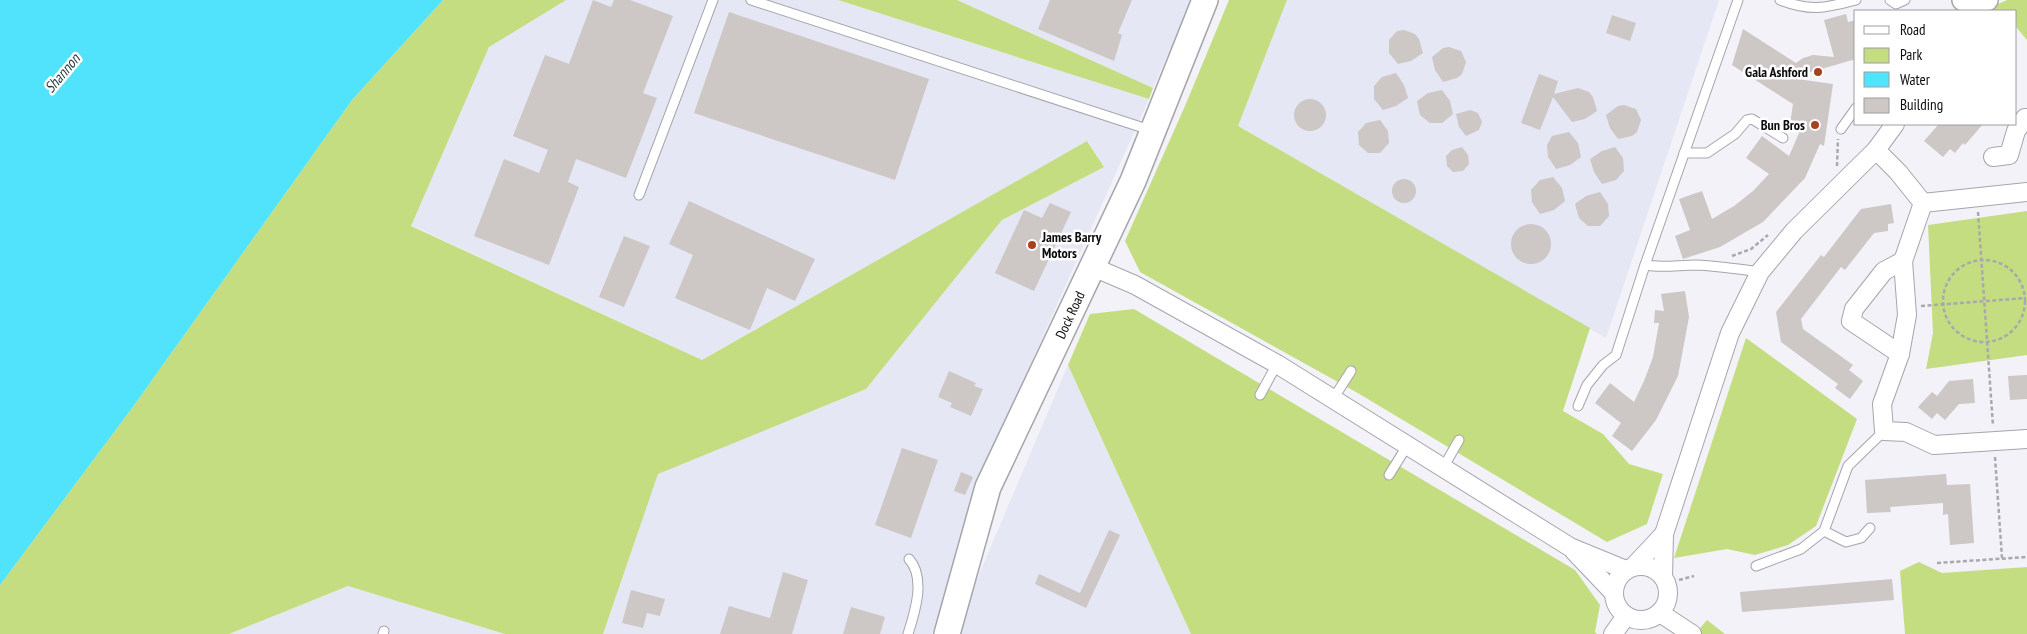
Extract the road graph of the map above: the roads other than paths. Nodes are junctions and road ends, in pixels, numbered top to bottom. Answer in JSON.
{"nodes":[{"id":1,"x":714,"y":0,"type":"edge"},
{"id":2,"x":751,"y":0,"type":"edge"},
{"id":3,"x":1205,"y":0,"type":"edge"},
{"id":4,"x":1738,"y":0,"type":"edge"},
{"id":5,"x":1780,"y":0,"type":"edge"},
{"id":6,"x":1856,"y":0,"type":"edge"},
{"id":7,"x":1905,"y":0,"type":"edge"},
{"id":8,"x":1895,"y":5,"type":"edge"},
{"id":9,"x":1854,"y":111,"type":"edge"},
{"id":10,"x":2026,"y":114,"type":"edge"},
{"id":11,"x":1894,"y":125,"type":"edge"},
{"id":12,"x":1841,"y":129,"type":"road end"},
{"id":13,"x":1153,"y":131,"type":"junction"},
{"id":14,"x":1783,"y":138,"type":"dead end"},
{"id":15,"x":1876,"y":150,"type":"junction"},
{"id":16,"x":1684,"y":154,"type":"junction"},
{"id":17,"x":1993,"y":157,"type":"dead end"},
{"id":18,"x":2027,"y":192,"type":"edge"},
{"id":19,"x":639,"y":195,"type":"dead end"},
{"id":20,"x":1923,"y":203,"type":"junction"},
{"id":21,"x":1903,"y":261,"type":"junction"},
{"id":22,"x":1645,"y":265,"type":"junction"},
{"id":23,"x":1093,"y":267,"type":"junction"},
{"id":24,"x":1760,"y":272,"type":"junction"},
{"id":25,"x":1900,"y":354,"type":"junction"},
{"id":26,"x":1277,"y":364,"type":"junction"},
{"id":27,"x":1351,"y":371,"type":"dead end"},
{"id":28,"x":1260,"y":395,"type":"dead end"},
{"id":29,"x":1333,"y":399,"type":"junction"},
{"id":30,"x":1578,"y":406,"type":"dead end"},
{"id":31,"x":1884,"y":432,"type":"junction"},
{"id":32,"x":2027,"y":439,"type":"edge"},
{"id":33,"x":1459,"y":440,"type":"dead end"},
{"id":34,"x":1408,"y":446,"type":"junction"},
{"id":35,"x":1443,"y":468,"type":"junction"},
{"id":36,"x":1389,"y":474,"type":"dead end"},
{"id":37,"x":1870,"y":528,"type":"dead end"},
{"id":38,"x":1824,"y":531,"type":"junction"},
{"id":39,"x":1664,"y":534,"type":"junction"},
{"id":40,"x":1570,"y":547,"type":"junction"},
{"id":41,"x":909,"y":560,"type":"dead end"},
{"id":42,"x":1756,"y":566,"type":"dead end"},
{"id":43,"x":1630,"y":568,"type":"junction"},
{"id":44,"x":1665,"y":580,"type":"junction"},
{"id":45,"x":1613,"y":592,"type":"junction"},
{"id":46,"x":1660,"y":613,"type":"junction"},
{"id":47,"x":1626,"y":616,"type":"junction"},
{"id":48,"x":908,"y":634,"type":"edge"},
{"id":49,"x":947,"y":634,"type":"edge"},
{"id":50,"x":1613,"y":634,"type":"edge"},
{"id":51,"x":1692,"y":634,"type":"edge"}],
"edges":[{"from":1,"to":19,"type":"lane"},
{"from":2,"to":13,"type":"lane"},
{"from":3,"to":13,"type":"main road","name":"Dock Road"},
{"from":4,"to":16,"type":"lane"},
{"from":5,"to":6,"type":"lane"},
{"from":7,"to":8,"type":"lane"},
{"from":9,"to":12,"type":"lane"},
{"from":10,"to":17,"type":"street"},
{"from":11,"to":15,"type":"street"},
{"from":13,"to":23,"type":"main road","name":"Dock Road"},
{"from":14,"to":16,"type":"lane"},
{"from":15,"to":20,"type":"street"},
{"from":15,"to":24,"type":"street"},
{"from":16,"to":22,"type":"lane"},
{"from":18,"to":20,"type":"street"},
{"from":20,"to":21,"type":"street"},
{"from":21,"to":25,"type":"street"},
{"from":21,"to":25,"type":"street"},
{"from":22,"to":24,"type":"lane"},
{"from":22,"to":30,"type":"lane"},
{"from":23,"to":26,"type":"street"},
{"from":23,"to":49,"type":"main road","name":"Dock Road"},
{"from":24,"to":39,"type":"street"},
{"from":25,"to":31,"type":"street"},
{"from":26,"to":28,"type":"lane"},
{"from":26,"to":29,"type":"street"},
{"from":27,"to":29,"type":"lane"},
{"from":29,"to":34,"type":"street"},
{"from":31,"to":32,"type":"street"},
{"from":31,"to":38,"type":"lane"},
{"from":33,"to":35,"type":"lane"},
{"from":34,"to":35,"type":"street"},
{"from":34,"to":36,"type":"lane"},
{"from":35,"to":40,"type":"street"},
{"from":37,"to":38,"type":"lane"},
{"from":38,"to":42,"type":"lane"},
{"from":39,"to":43,"type":"street"},
{"from":39,"to":44,"type":"street"},
{"from":40,"to":43,"type":"street"},
{"from":40,"to":45,"type":"street"},
{"from":41,"to":48,"type":"lane"},
{"from":43,"to":44,"type":"street"},
{"from":43,"to":45,"type":"street"},
{"from":44,"to":46,"type":"street"},
{"from":45,"to":47,"type":"street"},
{"from":46,"to":47,"type":"street"},
{"from":46,"to":51,"type":"street"},
{"from":47,"to":50,"type":"street"}]}
